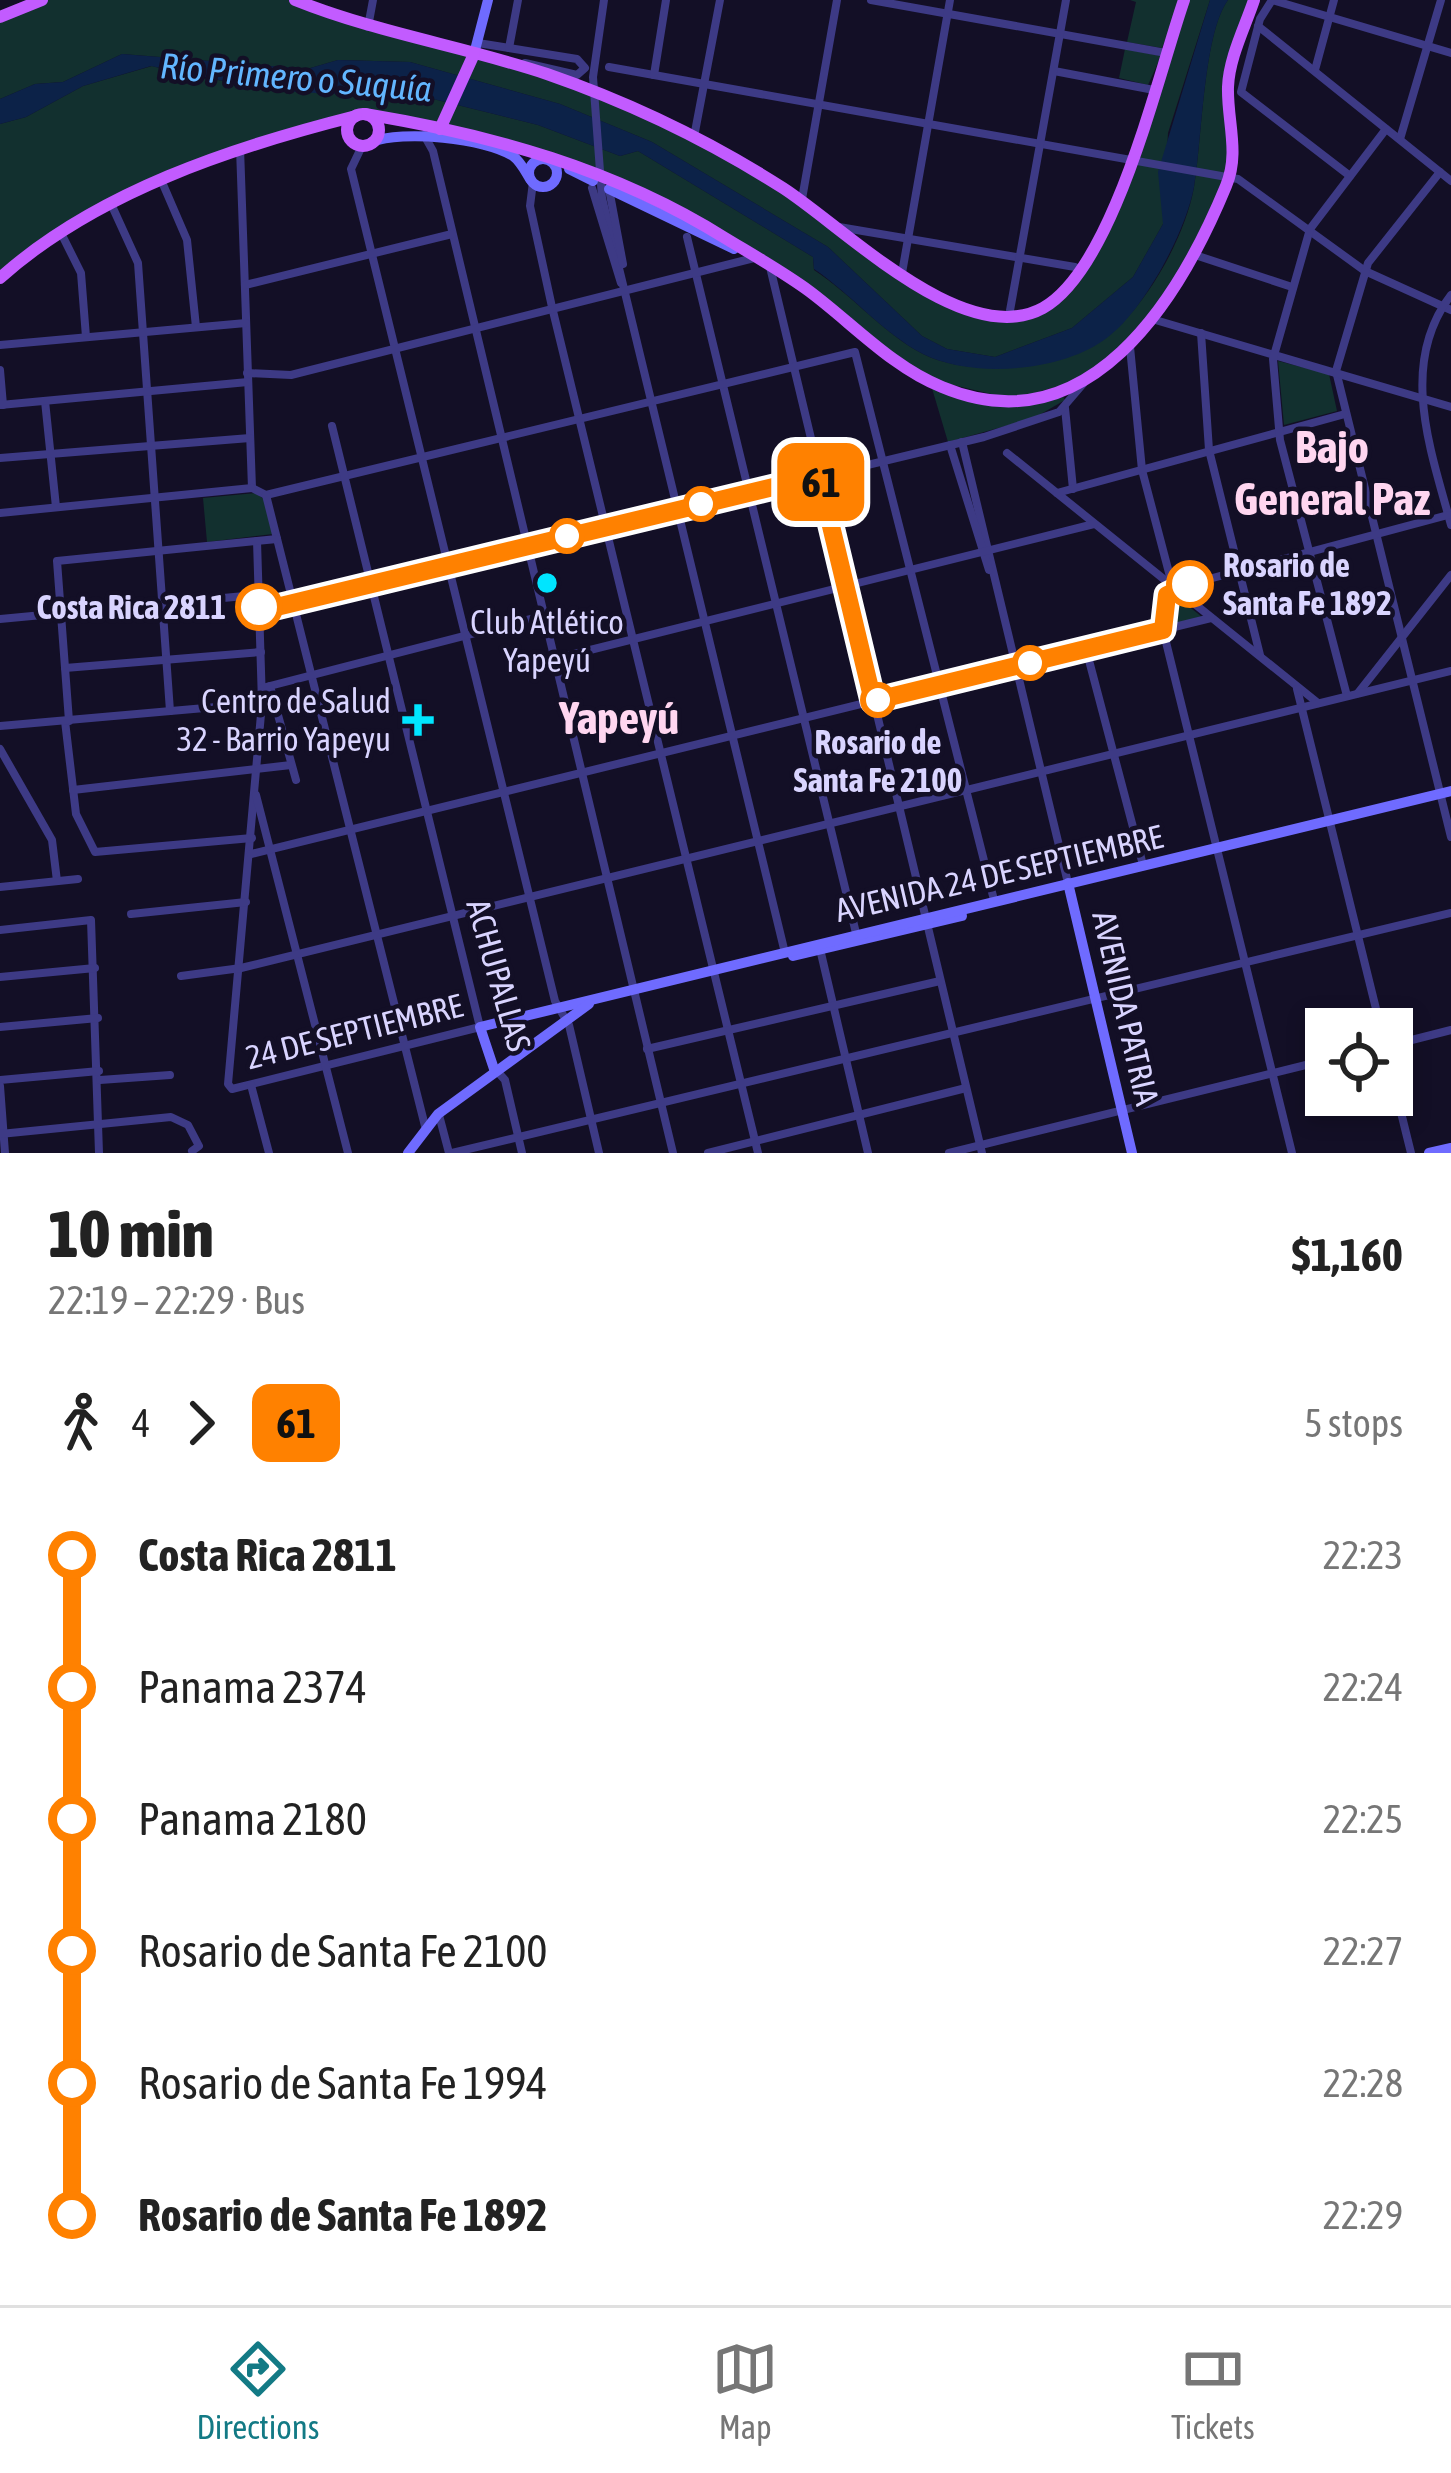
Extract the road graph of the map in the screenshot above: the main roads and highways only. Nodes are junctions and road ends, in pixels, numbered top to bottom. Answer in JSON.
{"nodes":[{"id":1,"x":42,"y":0,"type":"edge"},
{"id":2,"x":295,"y":0,"type":"edge"},
{"id":3,"x":488,"y":0,"type":"edge"},
{"id":4,"x":1184,"y":0,"type":"edge"},
{"id":5,"x":1254,"y":0,"type":"edge"},
{"id":6,"x":9,"y":10,"type":"edge"},
{"id":7,"x":473,"y":54,"type":"junction"},
{"id":8,"x":361,"y":115,"type":"junction"},
{"id":9,"x":442,"y":122,"type":"junction"},
{"id":10,"x":475,"y":136,"type":"junction"},
{"id":11,"x":367,"y":144,"type":"junction"},
{"id":12,"x":547,"y":161,"type":"junction"},
{"id":13,"x":596,"y":179,"type":"junction"},
{"id":14,"x":531,"y":180,"type":"junction"},
{"id":15,"x":551,"y":184,"type":"junction"},
{"id":16,"x":609,"y":189,"type":"road end"},
{"id":17,"x":754,"y":258,"type":"junction"},
{"id":18,"x":0,"y":278,"type":"edge"},
{"id":19,"x":1446,"y":792,"type":"edge"},
{"id":20,"x":1064,"y":888,"type":"junction"},
{"id":21,"x":924,"y":921,"type":"junction"},
{"id":22,"x":819,"y":946,"type":"junction"},
{"id":23,"x":562,"y":1013,"type":"junction"},
{"id":24,"x":480,"y":1028,"type":"joint"},
{"id":25,"x":494,"y":1070,"type":"junction"},
{"id":26,"x":1451,"y":1148,"type":"edge"},
{"id":27,"x":408,"y":1153,"type":"edge"},
{"id":28,"x":1129,"y":1153,"type":"edge"},
{"id":29,"x":1429,"y":1153,"type":"edge"}],
"edges":[{"from":1,"to":6,"type":"main road"},
{"from":2,"to":7,"type":"main road"},
{"from":3,"to":7,"type":"main road"},
{"from":4,"to":7,"type":"main road"},
{"from":5,"to":17,"type":"main road"},
{"from":7,"to":9,"type":"main road"},
{"from":8,"to":9,"type":"main road"},
{"from":8,"to":11,"type":"main road"},
{"from":8,"to":11,"type":"main road"},
{"from":8,"to":18,"type":"main road"},
{"from":9,"to":10,"type":"main road"},
{"from":10,"to":12,"type":"main road"},
{"from":10,"to":13,"type":"main road"},
{"from":11,"to":14,"type":"main road"},
{"from":12,"to":13,"type":"main road"},
{"from":12,"to":14,"type":"main road"},
{"from":12,"to":15,"type":"main road"},
{"from":13,"to":15,"type":"main road"},
{"from":13,"to":17,"type":"main road"},
{"from":14,"to":15,"type":"main road"},
{"from":16,"to":17,"type":"main road"},
{"from":19,"to":20,"type":"main road","name":"AVENIDA 24 DE SEPTIEMBRE"},
{"from":20,"to":21,"type":"main road","name":"AVENIDA 24 DE SEPTIEMBRE"},
{"from":20,"to":21,"type":"main road","name":"AVENIDA 24 DE SEPTIEMBRE"},
{"from":20,"to":28,"type":"main road","name":"AVENIDA PATRIA"},
{"from":21,"to":22,"type":"main road","name":"AVENIDA 24 DE SEPTIEMBRE"},
{"from":21,"to":22,"type":"main road","name":"AVENIDA 24 DE SEPTIEMBRE"},
{"from":22,"to":23,"type":"main road","name":"AVENIDA 24 DE SEPTIEMBRE"},
{"from":23,"to":24,"type":"main road","name":"24 DE SEPTIEMBRE"},
{"from":23,"to":25,"type":"main road"},
{"from":24,"to":25,"type":"main road","name":"ACHUPALLAS"},
{"from":25,"to":27,"type":"main road"},
{"from":26,"to":29,"type":"main road"}]}
